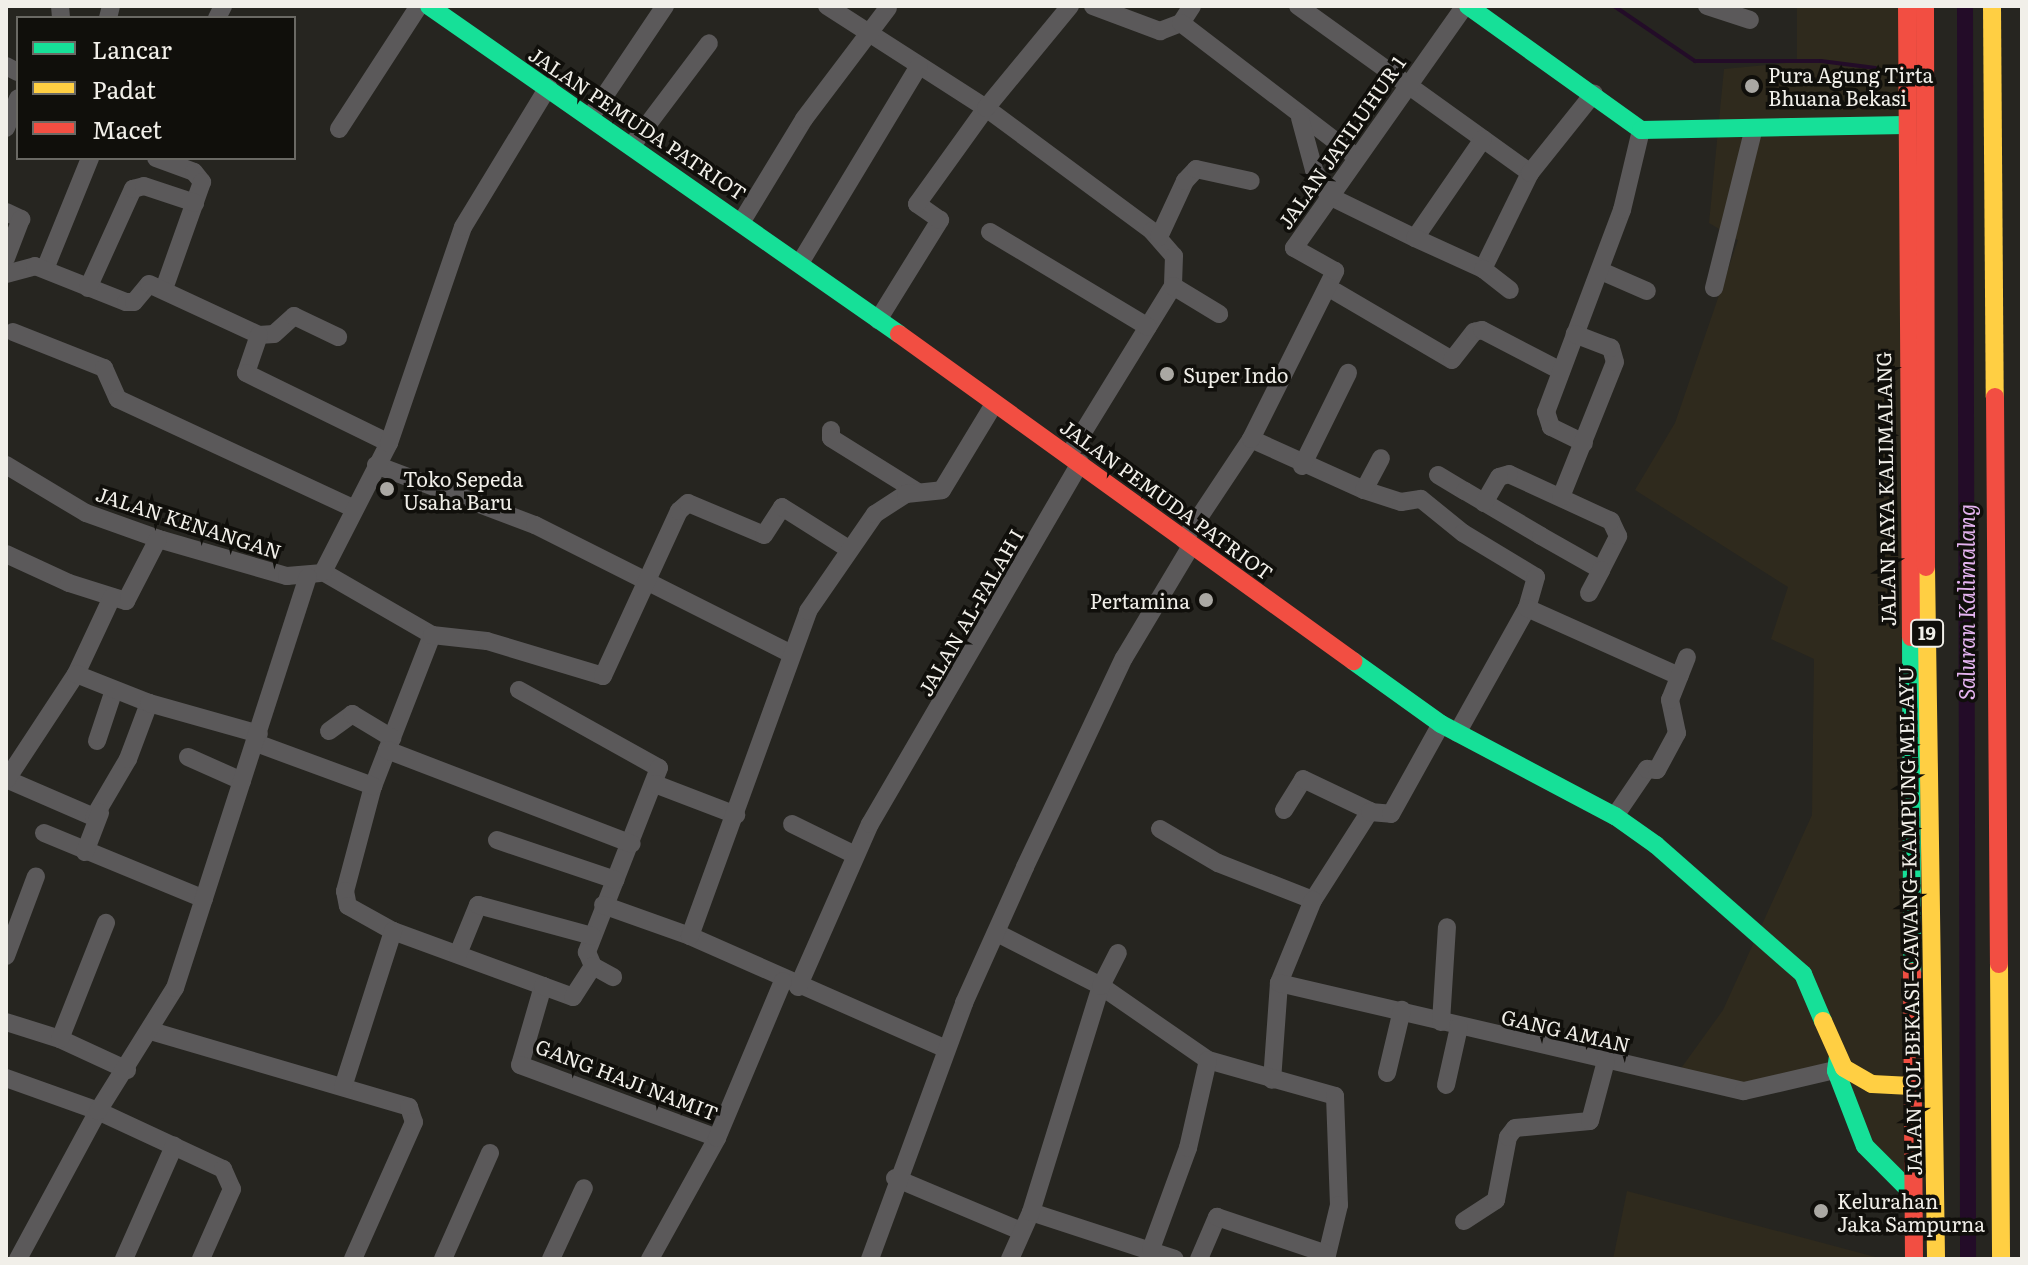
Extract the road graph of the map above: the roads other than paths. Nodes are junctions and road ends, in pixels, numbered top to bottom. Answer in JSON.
{"nodes":[{"id":1,"x":419,"y":6,"type":"edge"},
{"id":2,"x":429,"y":6,"type":"edge"},
{"id":3,"x":665,"y":6,"type":"edge"},
{"id":4,"x":827,"y":6,"type":"edge"},
{"id":5,"x":1070,"y":6,"type":"edge"},
{"id":6,"x":1093,"y":6,"type":"edge"},
{"id":7,"x":1192,"y":6,"type":"edge"},
{"id":8,"x":1298,"y":6,"type":"edge"},
{"id":9,"x":1466,"y":6,"type":"edge"},
{"id":10,"x":1707,"y":6,"type":"edge"},
{"id":11,"x":1907,"y":6,"type":"edge"},
{"id":12,"x":1925,"y":6,"type":"edge"},
{"id":13,"x":1992,"y":6,"type":"edge"},
{"id":14,"x":888,"y":8,"type":"dead end"},
{"id":15,"x":453,"y":13,"type":"edge"},
{"id":16,"x":1750,"y":20,"type":"dead end"},
{"id":17,"x":1181,"y":23,"type":"junction"},
{"id":18,"x":870,"y":34,"type":"junction"},
{"id":19,"x":709,"y":43,"type":"dead end"},
{"id":20,"x":919,"y":66,"type":"junction"},
{"id":21,"x":1408,"y":85,"type":"junction"},
{"id":22,"x":548,"y":87,"type":"junction"},
{"id":23,"x":1594,"y":93,"type":"junction"},
{"id":24,"x":16,"y":105,"type":"edge"},
{"id":25,"x":986,"y":108,"type":"junction"},
{"id":26,"x":591,"y":116,"type":"junction"},
{"id":27,"x":1300,"y":118,"type":"junction"},
{"id":28,"x":1906,"y":125,"type":"junction"},
{"id":29,"x":6,"y":128,"type":"edge"},
{"id":30,"x":1754,"y":128,"type":"junction"},
{"id":31,"x":339,"y":129,"type":"dead end"},
{"id":32,"x":1641,"y":130,"type":"junction"},
{"id":33,"x":1483,"y":139,"type":"junction"},
{"id":34,"x":633,"y":144,"type":"junction"},
{"id":35,"x":1356,"y":157,"type":"junction"},
{"id":36,"x":89,"y":160,"type":"edge"},
{"id":37,"x":162,"y":160,"type":"edge"},
{"id":38,"x":164,"y":160,"type":"edge"},
{"id":39,"x":1530,"y":173,"type":"junction"},
{"id":40,"x":1251,"y":181,"type":"dead end"},
{"id":41,"x":153,"y":189,"type":"junction"},
{"id":42,"x":1329,"y":196,"type":"junction"},
{"id":43,"x":195,"y":203,"type":"junction"},
{"id":44,"x":6,"y":212,"type":"edge"},
{"id":45,"x":742,"y":221,"type":"junction"},
{"id":46,"x":990,"y":232,"type":"dead end"},
{"id":47,"x":1159,"y":237,"type":"junction"},
{"id":48,"x":1415,"y":238,"type":"junction"},
{"id":49,"x":6,"y":258,"type":"edge"},
{"id":50,"x":800,"y":263,"type":"junction"},
{"id":51,"x":45,"y":269,"type":"junction"},
{"id":52,"x":1483,"y":269,"type":"junction"},
{"id":53,"x":1601,"y":271,"type":"junction"},
{"id":54,"x":6,"y":274,"type":"edge"},
{"id":55,"x":1173,"y":286,"type":"junction"},
{"id":56,"x":88,"y":288,"type":"junction"},
{"id":57,"x":1714,"y":288,"type":"dead end"},
{"id":58,"x":164,"y":289,"type":"junction"},
{"id":59,"x":1510,"y":290,"type":"dead end"},
{"id":60,"x":1647,"y":291,"type":"dead end"},
{"id":61,"x":1336,"y":292,"type":"dead end"},
{"id":62,"x":1219,"y":314,"type":"dead end"},
{"id":63,"x":878,"y":320,"type":"junction"},
{"id":64,"x":1148,"y":327,"type":"junction"},
{"id":65,"x":13,"y":332,"type":"dead end"},
{"id":66,"x":1575,"y":334,"type":"junction"},
{"id":67,"x":259,"y":335,"type":"junction"},
{"id":68,"x":338,"y":337,"type":"dead end"},
{"id":69,"x":1561,"y":371,"type":"junction"},
{"id":70,"x":1348,"y":373,"type":"dead end"},
{"id":71,"x":994,"y":404,"type":"junction"},
{"id":72,"x":831,"y":430,"type":"dead end"},
{"id":73,"x":1251,"y":439,"type":"junction"},
{"id":74,"x":389,"y":443,"type":"junction"},
{"id":75,"x":1584,"y":443,"type":"junction"},
{"id":76,"x":1381,"y":458,"type":"dead end"},
{"id":77,"x":1074,"y":459,"type":"junction"},
{"id":78,"x":376,"y":465,"type":"junction"},
{"id":79,"x":1302,"y":466,"type":"junction"},
{"id":80,"x":7,"y":468,"type":"edge"},
{"id":81,"x":1438,"y":475,"type":"dead end"},
{"id":82,"x":1364,"y":490,"type":"junction"},
{"id":83,"x":916,"y":491,"type":"junction"},
{"id":84,"x":1561,"y":497,"type":"junction"},
{"id":85,"x":1484,"y":503,"type":"junction"},
{"id":86,"x":353,"y":508,"type":"junction"},
{"id":87,"x":158,"y":539,"type":"junction"},
{"id":88,"x":1188,"y":543,"type":"junction"},
{"id":89,"x":847,"y":548,"type":"junction"},
{"id":90,"x":12,"y":558,"type":"edge"},
{"id":91,"x":1601,"y":570,"type":"junction"},
{"id":92,"x":316,"y":575,"type":"junction"},
{"id":93,"x":647,"y":583,"type":"junction"},
{"id":94,"x":1589,"y":593,"type":"dead end"},
{"id":95,"x":112,"y":597,"type":"junction"},
{"id":96,"x":1527,"y":608,"type":"junction"},
{"id":97,"x":432,"y":635,"type":"junction"},
{"id":98,"x":789,"y":653,"type":"junction"},
{"id":99,"x":1687,"y":657,"type":"dead end"},
{"id":100,"x":76,"y":674,"type":"junction"},
{"id":101,"x":1679,"y":676,"type":"junction"},
{"id":102,"x":114,"y":690,"type":"junction"},
{"id":103,"x":519,"y":690,"type":"dead end"},
{"id":104,"x":149,"y":703,"type":"junction"},
{"id":105,"x":1449,"y":728,"type":"junction"},
{"id":106,"x":329,"y":731,"type":"dead end"},
{"id":107,"x":258,"y":738,"type":"junction"},
{"id":108,"x":97,"y":741,"type":"dead end"},
{"id":109,"x":390,"y":744,"type":"junction"},
{"id":110,"x":188,"y":757,"type":"dead end"},
{"id":111,"x":6,"y":779,"type":"edge"},
{"id":112,"x":242,"y":781,"type":"junction"},
{"id":113,"x":655,"y":784,"type":"junction"},
{"id":114,"x":373,"y":786,"type":"junction"},
{"id":115,"x":1284,"y":810,"type":"dead end"},
{"id":116,"x":1370,"y":812,"type":"junction"},
{"id":117,"x":100,"y":813,"type":"junction"},
{"id":118,"x":736,"y":815,"type":"junction"},
{"id":119,"x":1615,"y":816,"type":"junction"},
{"id":120,"x":792,"y":824,"type":"dead end"},
{"id":121,"x":1160,"y":829,"type":"dead end"},
{"id":122,"x":44,"y":833,"type":"dead end"},
{"id":123,"x":497,"y":840,"type":"dead end"},
{"id":124,"x":632,"y":844,"type":"junction"},
{"id":125,"x":85,"y":852,"type":"junction"},
{"id":126,"x":855,"y":855,"type":"junction"},
{"id":127,"x":36,"y":876,"type":"dead end"},
{"id":128,"x":615,"y":880,"type":"junction"},
{"id":129,"x":204,"y":899,"type":"junction"},
{"id":130,"x":1313,"y":900,"type":"junction"},
{"id":131,"x":603,"y":905,"type":"junction"},
{"id":132,"x":106,"y":923,"type":"dead end"},
{"id":133,"x":1447,"y":927,"type":"dead end"},
{"id":134,"x":393,"y":931,"type":"junction"},
{"id":135,"x":999,"y":934,"type":"junction"},
{"id":136,"x":592,"y":936,"type":"junction"},
{"id":137,"x":690,"y":936,"type":"junction"},
{"id":138,"x":1118,"y":953,"type":"dead end"},
{"id":139,"x":458,"y":954,"type":"junction"},
{"id":140,"x":6,"y":956,"type":"edge"},
{"id":141,"x":593,"y":966,"type":"junction"},
{"id":142,"x":613,"y":977,"type":"dead end"},
{"id":143,"x":536,"y":983,"type":"junction"},
{"id":144,"x":1279,"y":983,"type":"junction"},
{"id":145,"x":791,"y":984,"type":"junction"},
{"id":146,"x":1101,"y":986,"type":"junction"},
{"id":147,"x":1402,"y":1010,"type":"junction"},
{"id":148,"x":6,"y":1022,"type":"edge"},
{"id":149,"x":1441,"y":1022,"type":"junction"},
{"id":150,"x":1459,"y":1027,"type":"junction"},
{"id":151,"x":151,"y":1031,"type":"junction"},
{"id":152,"x":60,"y":1039,"type":"junction"},
{"id":153,"x":946,"y":1049,"type":"junction"},
{"id":154,"x":1208,"y":1060,"type":"junction"},
{"id":155,"x":1606,"y":1061,"type":"junction"},
{"id":156,"x":1839,"y":1065,"type":"junction"},
{"id":157,"x":127,"y":1070,"type":"junction"},
{"id":158,"x":1387,"y":1073,"type":"dead end"},
{"id":159,"x":1272,"y":1080,"type":"junction"},
{"id":160,"x":7,"y":1084,"type":"edge"},
{"id":161,"x":1446,"y":1085,"type":"dead end"},
{"id":162,"x":1911,"y":1086,"type":"junction"},
{"id":163,"x":343,"y":1087,"type":"junction"},
{"id":164,"x":98,"y":1111,"type":"junction"},
{"id":165,"x":717,"y":1138,"type":"junction"},
{"id":166,"x":174,"y":1146,"type":"junction"},
{"id":167,"x":490,"y":1153,"type":"dead end"},
{"id":168,"x":895,"y":1178,"type":"junction"},
{"id":169,"x":584,"y":1188,"type":"dead end"},
{"id":170,"x":1913,"y":1194,"type":"junction"},
{"id":171,"x":1031,"y":1212,"type":"junction"},
{"id":172,"x":1464,"y":1221,"type":"dead end"},
{"id":173,"x":1021,"y":1231,"type":"junction"},
{"id":174,"x":1142,"y":1251,"type":"edge"},
{"id":175,"x":6,"y":1253,"type":"edge"},
{"id":176,"x":1327,"y":1257,"type":"edge"},
{"id":177,"x":18,"y":1259,"type":"edge"},
{"id":178,"x":124,"y":1259,"type":"edge"},
{"id":179,"x":201,"y":1259,"type":"edge"},
{"id":180,"x":353,"y":1259,"type":"edge"},
{"id":181,"x":443,"y":1259,"type":"edge"},
{"id":182,"x":551,"y":1259,"type":"edge"},
{"id":183,"x":650,"y":1259,"type":"edge"},
{"id":184,"x":870,"y":1259,"type":"edge"},
{"id":185,"x":1010,"y":1259,"type":"edge"},
{"id":186,"x":1175,"y":1259,"type":"edge"},
{"id":187,"x":1199,"y":1259,"type":"edge"},
{"id":188,"x":1914,"y":1259,"type":"edge"},
{"id":189,"x":1936,"y":1259,"type":"edge"},
{"id":190,"x":2001,"y":1259,"type":"edge"}],
"edges":[{"from":1,"to":31,"type":"street"},
{"from":2,"to":15,"type":"main road","name":"JALAN PEMUDA PATRIOT"},
{"from":3,"to":26,"type":"street"},
{"from":4,"to":18,"type":"street"},
{"from":5,"to":25,"type":"street"},
{"from":6,"to":17,"type":"street"},
{"from":7,"to":17,"type":"street"},
{"from":8,"to":21,"type":"street"},
{"from":9,"to":21,"type":"street","name":"JALAN JATILUHUR 1"},
{"from":9,"to":23,"type":"main road"},
{"from":10,"to":16,"type":"street"},
{"from":11,"to":28,"type":"main road","name":"JALAN RAYA KALIMALANG"},
{"from":12,"to":189,"type":"main road","name":"JALAN TOL BEKASI–CAWANG–KAMPUNG MELAYU","number":"19"},
{"from":13,"to":190,"type":"main road"},
{"from":14,"to":18,"type":"street"},
{"from":15,"to":22,"type":"main road","name":"JALAN PEMUDA PATRIOT"},
{"from":17,"to":27,"type":"street"},
{"from":18,"to":20,"type":"street"},
{"from":18,"to":45,"type":"street"},
{"from":19,"to":34,"type":"street"},
{"from":20,"to":25,"type":"street"},
{"from":20,"to":50,"type":"street"},
{"from":21,"to":33,"type":"street"},
{"from":21,"to":35,"type":"street","name":"JALAN JATILUHUR 1"},
{"from":22,"to":26,"type":"main road","name":"JALAN PEMUDA PATRIOT"},
{"from":22,"to":74,"type":"street"},
{"from":23,"to":32,"type":"main road"},
{"from":23,"to":39,"type":"street"},
{"from":24,"to":29,"type":"street"},
{"from":25,"to":47,"type":"street"},
{"from":25,"to":63,"type":"street"},
{"from":26,"to":34,"type":"main road","name":"JALAN PEMUDA PATRIOT"},
{"from":27,"to":35,"type":"street"},
{"from":27,"to":42,"type":"street"},
{"from":28,"to":30,"type":"main road"},
{"from":28,"to":162,"type":"main road","name":"JALAN RAYA KALIMALANG"},
{"from":30,"to":32,"type":"main road"},
{"from":30,"to":57,"type":"street"},
{"from":32,"to":53,"type":"street"},
{"from":33,"to":39,"type":"street"},
{"from":33,"to":48,"type":"street"},
{"from":34,"to":45,"type":"main road","name":"JALAN PEMUDA PATRIOT"},
{"from":35,"to":42,"type":"street","name":"JALAN JATILUHUR 1"},
{"from":36,"to":51,"type":"street"},
{"from":37,"to":41,"type":"street"},
{"from":38,"to":43,"type":"street"},
{"from":39,"to":52,"type":"street"},
{"from":40,"to":47,"type":"street"},
{"from":41,"to":43,"type":"street"},
{"from":41,"to":56,"type":"street"},
{"from":42,"to":48,"type":"street"},
{"from":42,"to":73,"type":"street","name":"JALAN JATILUHUR 1"},
{"from":43,"to":58,"type":"street"},
{"from":44,"to":49,"type":"street"},
{"from":45,"to":50,"type":"main road","name":"JALAN PEMUDA PATRIOT"},
{"from":46,"to":64,"type":"street"},
{"from":47,"to":55,"type":"street"},
{"from":48,"to":52,"type":"street"},
{"from":50,"to":63,"type":"main road","name":"JALAN PEMUDA PATRIOT"},
{"from":51,"to":54,"type":"street"},
{"from":51,"to":56,"type":"street"},
{"from":52,"to":59,"type":"street"},
{"from":53,"to":60,"type":"street"},
{"from":53,"to":66,"type":"street"},
{"from":55,"to":62,"type":"street"},
{"from":55,"to":64,"type":"street","name":"JALAN AL-FALAH I"},
{"from":56,"to":58,"type":"street"},
{"from":58,"to":67,"type":"street"},
{"from":61,"to":69,"type":"street"},
{"from":63,"to":71,"type":"main road","name":"JALAN PEMUDA PATRIOT"},
{"from":64,"to":77,"type":"street","name":"JALAN AL-FALAH I"},
{"from":65,"to":86,"type":"street"},
{"from":66,"to":69,"type":"street"},
{"from":66,"to":75,"type":"street"},
{"from":67,"to":68,"type":"street"},
{"from":67,"to":74,"type":"street"},
{"from":69,"to":75,"type":"street"},
{"from":70,"to":79,"type":"street"},
{"from":71,"to":77,"type":"main road","name":"JALAN PEMUDA PATRIOT"},
{"from":71,"to":83,"type":"street"},
{"from":72,"to":83,"type":"street"},
{"from":73,"to":79,"type":"street"},
{"from":73,"to":88,"type":"street","name":"JALAN JATILUHUR 1"},
{"from":74,"to":78,"type":"street"},
{"from":75,"to":84,"type":"street"},
{"from":76,"to":82,"type":"street"},
{"from":77,"to":88,"type":"main road","name":"JALAN PEMUDA PATRIOT"},
{"from":77,"to":126,"type":"street","name":"JALAN AL-FALAH I"},
{"from":78,"to":86,"type":"street"},
{"from":78,"to":93,"type":"street"},
{"from":79,"to":82,"type":"street"},
{"from":80,"to":87,"type":"street","name":"JALAN KENANGAN"},
{"from":81,"to":85,"type":"street"},
{"from":82,"to":96,"type":"street"},
{"from":83,"to":89,"type":"street"},
{"from":84,"to":85,"type":"street"},
{"from":84,"to":91,"type":"street"},
{"from":85,"to":91,"type":"street"},
{"from":86,"to":92,"type":"street"},
{"from":87,"to":92,"type":"street","name":"JALAN KENANGAN"},
{"from":87,"to":95,"type":"street"},
{"from":88,"to":105,"type":"main road","name":"JALAN PEMUDA PATRIOT"},
{"from":88,"to":135,"type":"street","name":"JALAN JATILUHUR 1"},
{"from":89,"to":93,"type":"street"},
{"from":89,"to":98,"type":"street"},
{"from":90,"to":95,"type":"street"},
{"from":91,"to":94,"type":"street"},
{"from":92,"to":97,"type":"street"},
{"from":92,"to":107,"type":"street"},
{"from":93,"to":97,"type":"street"},
{"from":93,"to":98,"type":"street"},
{"from":95,"to":100,"type":"street"},
{"from":96,"to":101,"type":"street"},
{"from":96,"to":105,"type":"street"},
{"from":97,"to":109,"type":"street"},
{"from":98,"to":118,"type":"street"},
{"from":99,"to":101,"type":"street"},
{"from":100,"to":102,"type":"street"},
{"from":100,"to":111,"type":"street"},
{"from":101,"to":119,"type":"street"},
{"from":102,"to":104,"type":"street"},
{"from":102,"to":108,"type":"street"},
{"from":103,"to":113,"type":"street"},
{"from":104,"to":107,"type":"street"},
{"from":104,"to":117,"type":"street"},
{"from":105,"to":116,"type":"street"},
{"from":105,"to":119,"type":"main road","name":"JALAN PEMUDA PATRIOT"},
{"from":106,"to":109,"type":"street"},
{"from":107,"to":112,"type":"street"},
{"from":107,"to":114,"type":"street"},
{"from":109,"to":114,"type":"street"},
{"from":109,"to":124,"type":"street"},
{"from":110,"to":112,"type":"street"},
{"from":111,"to":117,"type":"street"},
{"from":112,"to":129,"type":"street"},
{"from":113,"to":118,"type":"street"},
{"from":113,"to":124,"type":"street"},
{"from":114,"to":134,"type":"street"},
{"from":115,"to":116,"type":"street"},
{"from":116,"to":130,"type":"street"},
{"from":117,"to":125,"type":"street"},
{"from":118,"to":137,"type":"street"},
{"from":119,"to":156,"type":"main road","name":"JALAN PEMUDA PATRIOT"},
{"from":120,"to":126,"type":"street"},
{"from":121,"to":130,"type":"street"},
{"from":122,"to":125,"type":"street"},
{"from":123,"to":128,"type":"street"},
{"from":124,"to":128,"type":"street"},
{"from":125,"to":129,"type":"street"},
{"from":126,"to":145,"type":"street","name":"JALAN AL-FALAH I"},
{"from":127,"to":140,"type":"street"},
{"from":128,"to":131,"type":"street"},
{"from":129,"to":151,"type":"street"},
{"from":130,"to":144,"type":"street"},
{"from":131,"to":136,"type":"street"},
{"from":131,"to":137,"type":"street"},
{"from":132,"to":152,"type":"street"},
{"from":133,"to":149,"type":"street"},
{"from":134,"to":139,"type":"street"},
{"from":134,"to":163,"type":"street"},
{"from":135,"to":146,"type":"street"},
{"from":135,"to":153,"type":"street","name":"JALAN JATILUHUR 1"},
{"from":136,"to":139,"type":"street"},
{"from":136,"to":141,"type":"street"},
{"from":137,"to":145,"type":"street"},
{"from":138,"to":146,"type":"street"},
{"from":139,"to":143,"type":"street"},
{"from":141,"to":142,"type":"street"},
{"from":141,"to":143,"type":"street"},
{"from":143,"to":165,"type":"street","name":"GANG HAJI NAMIT"},
{"from":144,"to":147,"type":"street","name":"GANG AMAN"},
{"from":144,"to":159,"type":"street"},
{"from":145,"to":153,"type":"street"},
{"from":145,"to":165,"type":"street","name":"JALAN AL-FALAH I"},
{"from":146,"to":154,"type":"street"},
{"from":146,"to":171,"type":"street"},
{"from":147,"to":149,"type":"street","name":"GANG AMAN"},
{"from":147,"to":158,"type":"street"},
{"from":148,"to":152,"type":"street"},
{"from":149,"to":150,"type":"street","name":"GANG AMAN"},
{"from":150,"to":155,"type":"street","name":"GANG AMAN"},
{"from":150,"to":161,"type":"street"},
{"from":151,"to":157,"type":"street"},
{"from":151,"to":163,"type":"street"},
{"from":152,"to":157,"type":"street"},
{"from":153,"to":168,"type":"street","name":"JALAN JATILUHUR 1"},
{"from":154,"to":159,"type":"street"},
{"from":154,"to":174,"type":"street"},
{"from":155,"to":156,"type":"street","name":"GANG AMAN"},
{"from":155,"to":172,"type":"street"},
{"from":156,"to":162,"type":"main road"},
{"from":156,"to":170,"type":"main road","name":"JALAN PEMUDA PATRIOT"},
{"from":157,"to":164,"type":"street"},
{"from":159,"to":176,"type":"street"},
{"from":160,"to":164,"type":"street"},
{"from":162,"to":170,"type":"main road","name":"JALAN RAYA KALIMALANG"},
{"from":163,"to":180,"type":"street"},
{"from":164,"to":166,"type":"street"},
{"from":164,"to":177,"type":"street"},
{"from":165,"to":183,"type":"street","name":"JALAN AL-FALAH I"},
{"from":166,"to":178,"type":"street"},
{"from":166,"to":179,"type":"street"},
{"from":167,"to":181,"type":"street"},
{"from":168,"to":173,"type":"street"},
{"from":168,"to":184,"type":"street","name":"JALAN JATILUHUR 1"},
{"from":169,"to":182,"type":"street"},
{"from":170,"to":188,"type":"main road","name":"JALAN RAYA KALIMALANG"},
{"from":171,"to":173,"type":"street"},
{"from":171,"to":174,"type":"street"},
{"from":173,"to":185,"type":"street"},
{"from":174,"to":186,"type":"street"},
{"from":175,"to":177,"type":"street"},
{"from":176,"to":187,"type":"street"}]}
